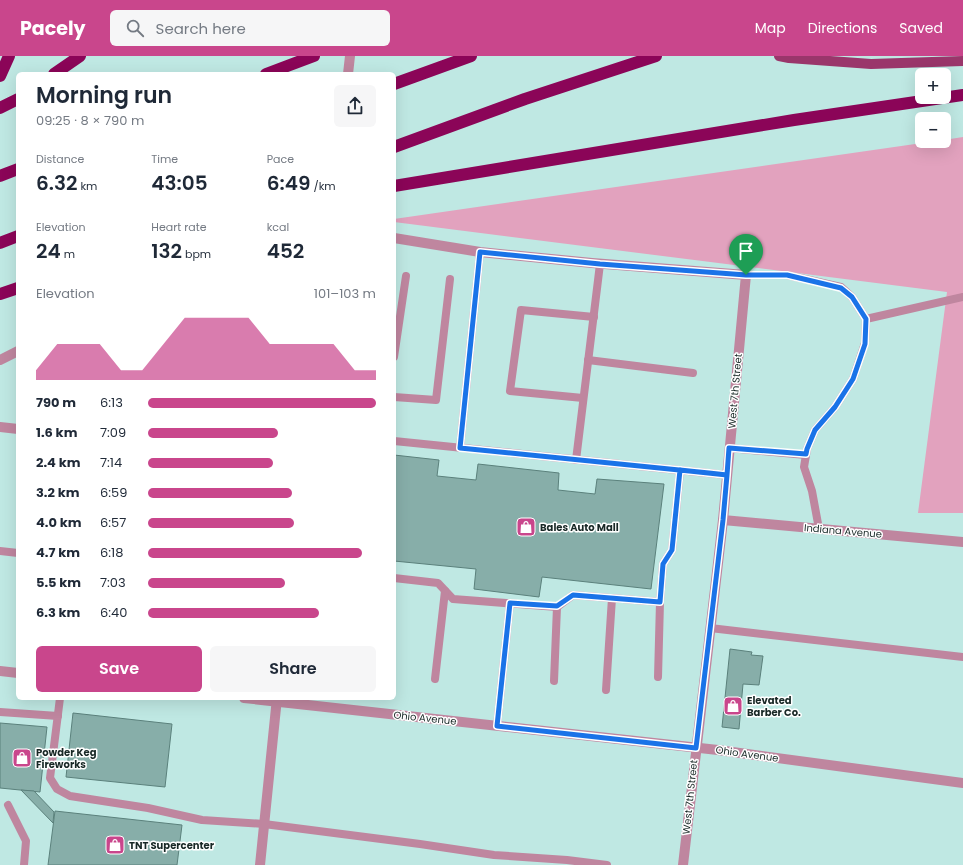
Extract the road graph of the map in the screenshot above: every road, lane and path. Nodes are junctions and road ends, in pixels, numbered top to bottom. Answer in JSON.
{"nodes":[{"id":1,"x":9,"y":56,"type":"edge"},
{"id":2,"x":80,"y":56,"type":"edge"},
{"id":3,"x":303,"y":56,"type":"edge"},
{"id":4,"x":314,"y":56,"type":"edge"},
{"id":5,"x":350,"y":56,"type":"edge"},
{"id":6,"x":471,"y":56,"type":"edge"},
{"id":7,"x":656,"y":56,"type":"edge"},
{"id":8,"x":779,"y":56,"type":"edge"},
{"id":9,"x":963,"y":61,"type":"edge"},
{"id":10,"x":283,"y":67,"type":"junction"},
{"id":11,"x":57,"y":72,"type":"edge"},
{"id":12,"x":271,"y":72,"type":"edge"},
{"id":13,"x":348,"y":72,"type":"edge"},
{"id":14,"x":0,"y":76,"type":"edge"},
{"id":15,"x":396,"y":83,"type":"edge"},
{"id":16,"x":963,"y":95,"type":"edge"},
{"id":17,"x":16,"y":100,"type":"edge"},
{"id":18,"x":0,"y":108,"type":"edge"},
{"id":19,"x":396,"y":146,"type":"edge"},
{"id":20,"x":16,"y":171,"type":"edge"},
{"id":21,"x":0,"y":176,"type":"edge"},
{"id":22,"x":396,"y":186,"type":"edge"},
{"id":23,"x":16,"y":237,"type":"edge"},
{"id":24,"x":396,"y":238,"type":"edge"},
{"id":25,"x":0,"y":243,"type":"edge"},
{"id":26,"x":480,"y":252,"type":"junction"},
{"id":27,"x":600,"y":264,"type":"junction"},
{"id":28,"x":746,"y":275,"type":"junction"},
{"id":29,"x":406,"y":276,"type":"dead end"},
{"id":30,"x":450,"y":279,"type":"dead end"},
{"id":31,"x":16,"y":289,"type":"edge"},
{"id":32,"x":0,"y":294,"type":"edge"},
{"id":33,"x":963,"y":297,"type":"edge"},
{"id":34,"x":594,"y":317,"type":"junction"},
{"id":35,"x":866,"y":319,"type":"junction"},
{"id":36,"x":396,"y":344,"type":"edge"},
{"id":37,"x":16,"y":353,"type":"edge"},
{"id":38,"x":0,"y":360,"type":"edge"},
{"id":39,"x":588,"y":360,"type":"junction"},
{"id":40,"x":693,"y":373,"type":"dead end"},
{"id":41,"x":396,"y":397,"type":"edge"},
{"id":42,"x":583,"y":398,"type":"junction"},
{"id":43,"x":0,"y":427,"type":"edge"},
{"id":44,"x":16,"y":429,"type":"edge"},
{"id":45,"x":396,"y":441,"type":"edge"},
{"id":46,"x":460,"y":448,"type":"junction"},
{"id":47,"x":729,"y":448,"type":"junction"},
{"id":48,"x":806,"y":454,"type":"junction"},
{"id":49,"x":576,"y":460,"type":"junction"},
{"id":50,"x":680,"y":470,"type":"junction"},
{"id":51,"x":727,"y":475,"type":"junction"},
{"id":52,"x":723,"y":520,"type":"junction"},
{"id":53,"x":819,"y":529,"type":"junction"},
{"id":54,"x":963,"y":542,"type":"edge"},
{"id":55,"x":0,"y":551,"type":"edge"},
{"id":56,"x":16,"y":553,"type":"edge"},
{"id":57,"x":396,"y":578,"type":"edge"},
{"id":58,"x":445,"y":591,"type":"junction"},
{"id":59,"x":612,"y":598,"type":"junction"},
{"id":60,"x":660,"y":602,"type":"junction"},
{"id":61,"x":510,"y":603,"type":"junction"},
{"id":62,"x":557,"y":606,"type":"junction"},
{"id":63,"x":710,"y":628,"type":"junction"},
{"id":64,"x":963,"y":657,"type":"edge"},
{"id":65,"x":0,"y":671,"type":"edge"},
{"id":66,"x":16,"y":673,"type":"edge"},
{"id":67,"x":658,"y":677,"type":"dead end"},
{"id":68,"x":435,"y":678,"type":"dead end"},
{"id":69,"x":554,"y":681,"type":"dead end"},
{"id":70,"x":606,"y":690,"type":"dead end"},
{"id":71,"x":60,"y":700,"type":"edge"},
{"id":72,"x":277,"y":700,"type":"edge"},
{"id":73,"x":0,"y":712,"type":"edge"},
{"id":74,"x":58,"y":716,"type":"junction"},
{"id":75,"x":497,"y":726,"type":"junction"},
{"id":76,"x":696,"y":748,"type":"junction"},
{"id":77,"x":963,"y":783,"type":"edge"},
{"id":78,"x":8,"y":805,"type":"dead end"},
{"id":79,"x":264,"y":824,"type":"junction"},
{"id":80,"x":24,"y":865,"type":"edge"},
{"id":81,"x":260,"y":865,"type":"edge"},
{"id":82,"x":607,"y":865,"type":"edge"},
{"id":83,"x":683,"y":865,"type":"edge"}],
"edges":[{"from":1,"to":14,"type":"highway"},
{"from":2,"to":11,"type":"highway"},
{"from":3,"to":10,"type":"highway"},
{"from":4,"to":10,"type":"highway"},
{"from":5,"to":13,"type":"street"},
{"from":6,"to":15,"type":"highway"},
{"from":7,"to":19,"type":"highway"},
{"from":8,"to":9,"type":"main road"},
{"from":10,"to":12,"type":"highway"},
{"from":16,"to":22,"type":"highway"},
{"from":17,"to":18,"type":"highway"},
{"from":20,"to":21,"type":"highway"},
{"from":23,"to":25,"type":"highway"},
{"from":24,"to":26,"type":"street"},
{"from":26,"to":27,"type":"street"},
{"from":26,"to":46,"type":"lane"},
{"from":27,"to":28,"type":"street"},
{"from":27,"to":34,"type":"lane"},
{"from":28,"to":35,"type":"lane"},
{"from":28,"to":47,"type":"street","name":"West 7th Street"},
{"from":29,"to":36,"type":"lane"},
{"from":30,"to":41,"type":"lane"},
{"from":31,"to":32,"type":"highway"},
{"from":33,"to":35,"type":"lane"},
{"from":34,"to":39,"type":"lane"},
{"from":34,"to":42,"type":"lane"},
{"from":35,"to":48,"type":"lane"},
{"from":37,"to":38,"type":"street"},
{"from":39,"to":40,"type":"lane"},
{"from":39,"to":42,"type":"lane"},
{"from":42,"to":49,"type":"lane"},
{"from":43,"to":44,"type":"street"},
{"from":45,"to":46,"type":"lane"},
{"from":46,"to":49,"type":"lane"},
{"from":47,"to":48,"type":"lane"},
{"from":47,"to":51,"type":"street","name":"West 7th Street"},
{"from":48,"to":53,"type":"lane"},
{"from":49,"to":50,"type":"lane"},
{"from":50,"to":51,"type":"lane"},
{"from":50,"to":60,"type":"lane"},
{"from":51,"to":52,"type":"street","name":"West 7th Street"},
{"from":52,"to":53,"type":"street","name":"Indiana Avenue"},
{"from":52,"to":63,"type":"street","name":"West 7th Street"},
{"from":53,"to":54,"type":"street","name":"Indiana Avenue"},
{"from":55,"to":56,"type":"lane"},
{"from":57,"to":58,"type":"lane"},
{"from":58,"to":61,"type":"lane"},
{"from":58,"to":68,"type":"lane"},
{"from":59,"to":60,"type":"lane"},
{"from":59,"to":62,"type":"lane"},
{"from":59,"to":70,"type":"lane"},
{"from":60,"to":67,"type":"lane"},
{"from":61,"to":62,"type":"lane"},
{"from":61,"to":75,"type":"lane"},
{"from":62,"to":69,"type":"lane"},
{"from":63,"to":64,"type":"lane"},
{"from":63,"to":76,"type":"street","name":"West 7th Street"},
{"from":65,"to":66,"type":"street"},
{"from":71,"to":74,"type":"lane"},
{"from":72,"to":75,"type":"street","name":"Ohio Avenue"},
{"from":72,"to":79,"type":"street"},
{"from":73,"to":74,"type":"lane"},
{"from":74,"to":79,"type":"lane"},
{"from":75,"to":76,"type":"street","name":"Ohio Avenue"},
{"from":76,"to":77,"type":"street","name":"Ohio Avenue"},
{"from":76,"to":83,"type":"street","name":"West 7th Street"},
{"from":78,"to":80,"type":"lane"},
{"from":79,"to":81,"type":"street"},
{"from":79,"to":82,"type":"lane"}]}
